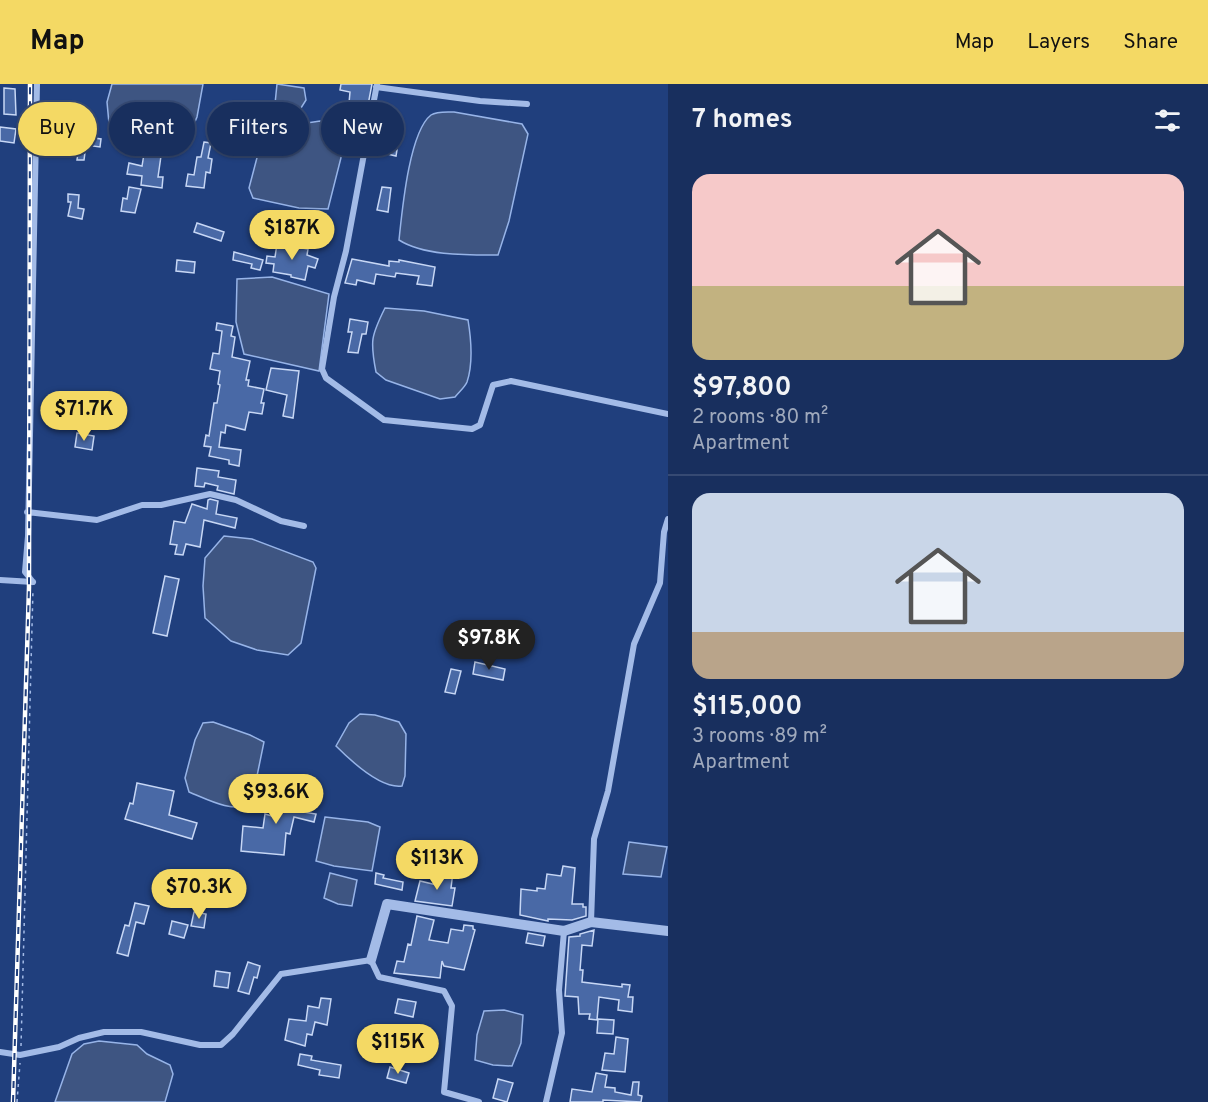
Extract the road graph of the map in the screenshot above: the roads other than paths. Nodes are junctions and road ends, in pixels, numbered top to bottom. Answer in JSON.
{"nodes":[{"id":1,"x":37,"y":84,"type":"edge"},
{"id":2,"x":376,"y":85,"type":"edge"},
{"id":3,"x":527,"y":104,"type":"dead end"},
{"id":4,"x":668,"y":414,"type":"edge"},
{"id":5,"x":27,"y":512,"type":"junction"},
{"id":6,"x":668,"y":519,"type":"edge"},
{"id":7,"x":304,"y":526,"type":"dead end"},
{"id":8,"x":0,"y":580,"type":"edge"},
{"id":9,"x":591,"y":922,"type":"junction"},
{"id":10,"x":564,"y":931,"type":"junction"},
{"id":11,"x":668,"y":932,"type":"edge"},
{"id":12,"x":371,"y":960,"type":"junction"},
{"id":13,"x":0,"y":1052,"type":"edge"},
{"id":14,"x":479,"y":1102,"type":"edge"},
{"id":15,"x":546,"y":1102,"type":"edge"}],
"edges":[{"from":1,"to":5,"type":"street"},
{"from":2,"to":3,"type":"street"},
{"from":2,"to":4,"type":"street"},
{"from":5,"to":7,"type":"street"},
{"from":5,"to":8,"type":"street"},
{"from":6,"to":9,"type":"street"},
{"from":9,"to":10,"type":"street"},
{"from":9,"to":11,"type":"street"},
{"from":10,"to":12,"type":"street"},
{"from":10,"to":15,"type":"street"},
{"from":12,"to":13,"type":"street"},
{"from":12,"to":14,"type":"street"}]}
